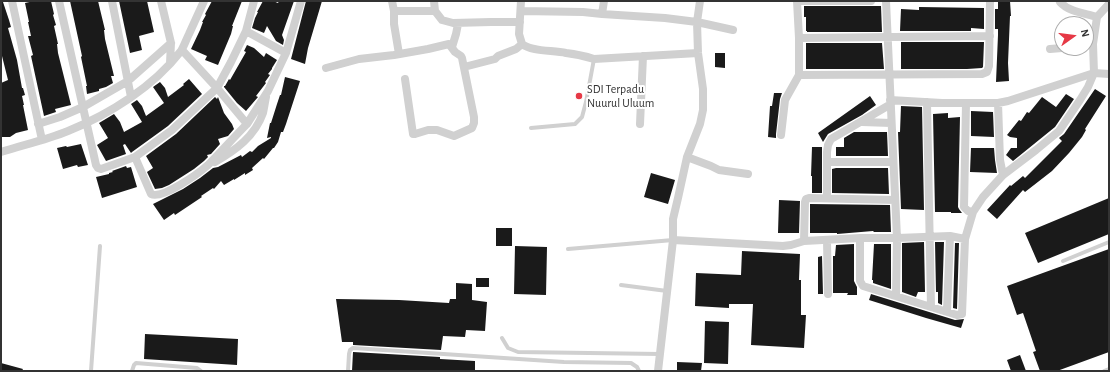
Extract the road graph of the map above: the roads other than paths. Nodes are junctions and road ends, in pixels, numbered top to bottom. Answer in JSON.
{"nodes":[{"id":1,"x":12,"y":1,"type":"edge"},
{"id":2,"x":59,"y":1,"type":"edge"},
{"id":3,"x":112,"y":1,"type":"edge"},
{"id":4,"x":161,"y":1,"type":"edge"},
{"id":5,"x":204,"y":1,"type":"edge"},
{"id":6,"x":254,"y":1,"type":"edge"},
{"id":7,"x":302,"y":1,"type":"edge"},
{"id":8,"x":392,"y":1,"type":"edge"},
{"id":9,"x":434,"y":1,"type":"edge"},
{"id":10,"x":521,"y":1,"type":"edge"},
{"id":11,"x":604,"y":1,"type":"edge"},
{"id":12,"x":700,"y":1,"type":"edge"},
{"id":13,"x":797,"y":1,"type":"edge"},
{"id":14,"x":871,"y":1,"type":"edge"},
{"id":15,"x":886,"y":1,"type":"edge"},
{"id":16,"x":990,"y":1,"type":"edge"},
{"id":17,"x":1060,"y":1,"type":"edge"},
{"id":18,"x":1109,"y":4,"type":"edge"},
{"id":19,"x":394,"y":11,"type":"junction"},
{"id":20,"x":521,"y":11,"type":"junction"},
{"id":21,"x":435,"y":12,"type":"junction"},
{"id":22,"x":602,"y":14,"type":"junction"},
{"id":23,"x":1097,"y":17,"type":"junction"},
{"id":24,"x":520,"y":22,"type":"junction"},
{"id":25,"x":697,"y":22,"type":"junction"},
{"id":26,"x":458,"y":24,"type":"junction"},
{"id":27,"x":1094,"y":29,"type":"edge"},
{"id":28,"x":733,"y":30,"type":"dead end"},
{"id":29,"x":246,"y":31,"type":"junction"},
{"id":30,"x":990,"y":36,"type":"junction"},
{"id":31,"x":888,"y":37,"type":"junction"},
{"id":32,"x":799,"y":38,"type":"junction"},
{"id":33,"x":171,"y":43,"type":"junction"},
{"id":34,"x":522,"y":44,"type":"junction"},
{"id":35,"x":452,"y":47,"type":"junction"},
{"id":36,"x":1050,"y":49,"type":"dead end"},
{"id":37,"x":1054,"y":49,"type":"edge"},
{"id":38,"x":182,"y":50,"type":"junction"},
{"id":39,"x":286,"y":53,"type":"junction"},
{"id":40,"x":698,"y":53,"type":"junction"},
{"id":41,"x":399,"y":54,"type":"junction"},
{"id":42,"x":643,"y":56,"type":"junction"},
{"id":43,"x":1092,"y":56,"type":"edge"},
{"id":44,"x":594,"y":59,"type":"junction"},
{"id":45,"x":170,"y":63,"type":"junction"},
{"id":46,"x":464,"y":67,"type":"junction"},
{"id":47,"x":326,"y":68,"type":"dead end"},
{"id":48,"x":1094,"y":73,"type":"junction"},
{"id":49,"x":1109,"y":74,"type":"edge"},
{"id":50,"x":799,"y":75,"type":"junction"},
{"id":51,"x":890,"y":75,"type":"junction"},
{"id":52,"x":405,"y":79,"type":"dead end"},
{"id":53,"x":128,"y":81,"type":"junction"},
{"id":54,"x":217,"y":88,"type":"junction"},
{"id":55,"x":268,"y":91,"type":"junction"},
{"id":56,"x":131,"y":97,"type":"junction"},
{"id":57,"x":891,"y":102,"type":"junction"},
{"id":58,"x":927,"y":102,"type":"junction"},
{"id":59,"x":966,"y":103,"type":"junction"},
{"id":60,"x":998,"y":103,"type":"junction"},
{"id":61,"x":83,"y":107,"type":"junction"},
{"id":62,"x":861,"y":122,"type":"junction"},
{"id":63,"x":86,"y":123,"type":"junction"},
{"id":64,"x":891,"y":123,"type":"junction"},
{"id":65,"x":38,"y":124,"type":"junction"},
{"id":66,"x":247,"y":124,"type":"junction"},
{"id":67,"x":640,"y":124,"type":"dead end"},
{"id":68,"x":531,"y":128,"type":"dead end"},
{"id":69,"x":781,"y":135,"type":"dead end"},
{"id":70,"x":42,"y":140,"type":"junction"},
{"id":71,"x":1,"y":152,"type":"edge"},
{"id":72,"x":688,"y":156,"type":"junction"},
{"id":73,"x":135,"y":157,"type":"junction"},
{"id":74,"x":827,"y":162,"type":"junction"},
{"id":75,"x":893,"y":162,"type":"junction"},
{"id":76,"x":207,"y":166,"type":"junction"},
{"id":77,"x":748,"y":174,"type":"dead end"},
{"id":78,"x":1003,"y":175,"type":"junction"},
{"id":79,"x":827,"y":198,"type":"junction"},
{"id":80,"x":895,"y":200,"type":"junction"},
{"id":81,"x":973,"y":212,"type":"junction"},
{"id":82,"x":950,"y":236,"type":"junction"},
{"id":83,"x":930,"y":237,"type":"junction"},
{"id":84,"x":860,"y":238,"type":"junction"},
{"id":85,"x":897,"y":238,"type":"junction"},
{"id":86,"x":965,"y":239,"type":"junction"},
{"id":87,"x":673,"y":240,"type":"junction"},
{"id":88,"x":827,"y":240,"type":"junction"},
{"id":89,"x":804,"y":241,"type":"junction"},
{"id":90,"x":1109,"y":242,"type":"edge"},
{"id":91,"x":100,"y":246,"type":"dead end"},
{"id":92,"x":568,"y":249,"type":"dead end"},
{"id":93,"x":1062,"y":261,"type":"dead end"},
{"id":94,"x":621,"y":285,"type":"dead end"},
{"id":95,"x":667,"y":291,"type":"junction"},
{"id":96,"x":828,"y":294,"type":"dead end"},
{"id":97,"x":896,"y":296,"type":"junction"},
{"id":98,"x":930,"y":307,"type":"junction"},
{"id":99,"x":947,"y":311,"type":"junction"},
{"id":100,"x":502,"y":338,"type":"dead end"},
{"id":101,"x":660,"y":354,"type":"junction"},
{"id":102,"x":1109,"y":369,"type":"edge"},
{"id":103,"x":90,"y":371,"type":"edge"},
{"id":104,"x":132,"y":371,"type":"edge"},
{"id":105,"x":201,"y":371,"type":"edge"},
{"id":106,"x":348,"y":371,"type":"edge"},
{"id":107,"x":639,"y":371,"type":"edge"},
{"id":108,"x":658,"y":371,"type":"edge"},
{"id":109,"x":1104,"y":371,"type":"edge"}],
"edges":[{"from":1,"to":65,"type":"street"},
{"from":2,"to":61,"type":"street"},
{"from":3,"to":53,"type":"street"},
{"from":4,"to":33,"type":"street"},
{"from":5,"to":38,"type":"street"},
{"from":6,"to":29,"type":"street"},
{"from":7,"to":39,"type":"street"},
{"from":8,"to":19,"type":"street"},
{"from":9,"to":21,"type":"street"},
{"from":10,"to":20,"type":"street"},
{"from":11,"to":22,"type":"street"},
{"from":12,"to":25,"type":"street"},
{"from":13,"to":14,"type":"street"},
{"from":13,"to":32,"type":"street"},
{"from":15,"to":31,"type":"street"},
{"from":16,"to":30,"type":"street"},
{"from":17,"to":23,"type":"street"},
{"from":18,"to":23,"type":"street"},
{"from":19,"to":21,"type":"street"},
{"from":19,"to":41,"type":"street"},
{"from":20,"to":22,"type":"street"},
{"from":20,"to":24,"type":"street"},
{"from":21,"to":26,"type":"street"},
{"from":22,"to":25,"type":"street"},
{"from":23,"to":27,"type":"street"},
{"from":24,"to":26,"type":"street"},
{"from":24,"to":34,"type":"street"},
{"from":25,"to":28,"type":"street"},
{"from":25,"to":40,"type":"street"},
{"from":26,"to":35,"type":"street"},
{"from":29,"to":39,"type":"street"},
{"from":29,"to":54,"type":"street"},
{"from":30,"to":31,"type":"street"},
{"from":30,"to":51,"type":"street"},
{"from":31,"to":32,"type":"street"},
{"from":31,"to":51,"type":"street"},
{"from":32,"to":50,"type":"street"},
{"from":33,"to":45,"type":"street"},
{"from":33,"to":53,"type":"street"},
{"from":34,"to":44,"type":"street"},
{"from":34,"to":46,"type":"street"},
{"from":35,"to":41,"type":"street"},
{"from":35,"to":46,"type":"street"},
{"from":36,"to":37,"type":"street"},
{"from":38,"to":45,"type":"street"},
{"from":38,"to":54,"type":"street"},
{"from":39,"to":55,"type":"street"},
{"from":40,"to":42,"type":"street"},
{"from":40,"to":72,"type":"street"},
{"from":41,"to":47,"type":"street"},
{"from":42,"to":44,"type":"street"},
{"from":42,"to":67,"type":"street"},
{"from":43,"to":48,"type":"street"},
{"from":44,"to":68,"type":"lane"},
{"from":45,"to":56,"type":"street"},
{"from":46,"to":52,"type":"street"},
{"from":48,"to":49,"type":"street"},
{"from":48,"to":60,"type":"street"},
{"from":48,"to":78,"type":"street"},
{"from":50,"to":51,"type":"street"},
{"from":50,"to":69,"type":"street"},
{"from":51,"to":57,"type":"street"},
{"from":53,"to":56,"type":"street"},
{"from":53,"to":61,"type":"street"},
{"from":54,"to":66,"type":"street"},
{"from":54,"to":73,"type":"street"},
{"from":55,"to":66,"type":"street"},
{"from":55,"to":76,"type":"street"},
{"from":56,"to":63,"type":"street"},
{"from":57,"to":58,"type":"street"},
{"from":57,"to":62,"type":"street"},
{"from":57,"to":64,"type":"street"},
{"from":58,"to":59,"type":"street"},
{"from":58,"to":83,"type":"street"},
{"from":59,"to":60,"type":"street"},
{"from":59,"to":81,"type":"street"},
{"from":60,"to":78,"type":"street"},
{"from":61,"to":63,"type":"street"},
{"from":61,"to":65,"type":"street"},
{"from":62,"to":64,"type":"street"},
{"from":62,"to":74,"type":"street"},
{"from":63,"to":70,"type":"street"},
{"from":63,"to":73,"type":"street"},
{"from":64,"to":75,"type":"street"},
{"from":65,"to":70,"type":"street"},
{"from":66,"to":76,"type":"street"},
{"from":70,"to":71,"type":"street"},
{"from":72,"to":77,"type":"street"},
{"from":72,"to":87,"type":"street"},
{"from":73,"to":76,"type":"street"},
{"from":74,"to":75,"type":"street"},
{"from":74,"to":79,"type":"street"},
{"from":75,"to":80,"type":"street"},
{"from":78,"to":81,"type":"street"},
{"from":79,"to":80,"type":"street"},
{"from":79,"to":89,"type":"street"},
{"from":80,"to":85,"type":"street"},
{"from":81,"to":86,"type":"street"},
{"from":82,"to":83,"type":"street"},
{"from":82,"to":86,"type":"street"},
{"from":82,"to":99,"type":"street"},
{"from":83,"to":85,"type":"street"},
{"from":83,"to":98,"type":"street"},
{"from":84,"to":85,"type":"street"},
{"from":84,"to":88,"type":"street"},
{"from":84,"to":97,"type":"street"},
{"from":85,"to":97,"type":"street"},
{"from":86,"to":99,"type":"street"},
{"from":87,"to":89,"type":"street"},
{"from":87,"to":92,"type":"lane"},
{"from":87,"to":95,"type":"street"},
{"from":88,"to":89,"type":"street"},
{"from":88,"to":96,"type":"street"},
{"from":90,"to":93,"type":"lane"},
{"from":91,"to":103,"type":"lane"},
{"from":94,"to":95,"type":"lane"},
{"from":95,"to":101,"type":"street"},
{"from":97,"to":98,"type":"street"},
{"from":98,"to":99,"type":"street"},
{"from":100,"to":101,"type":"lane"},
{"from":101,"to":108,"type":"street"},
{"from":102,"to":109,"type":"lane"},
{"from":104,"to":105,"type":"lane"},
{"from":106,"to":107,"type":"lane"}]}
